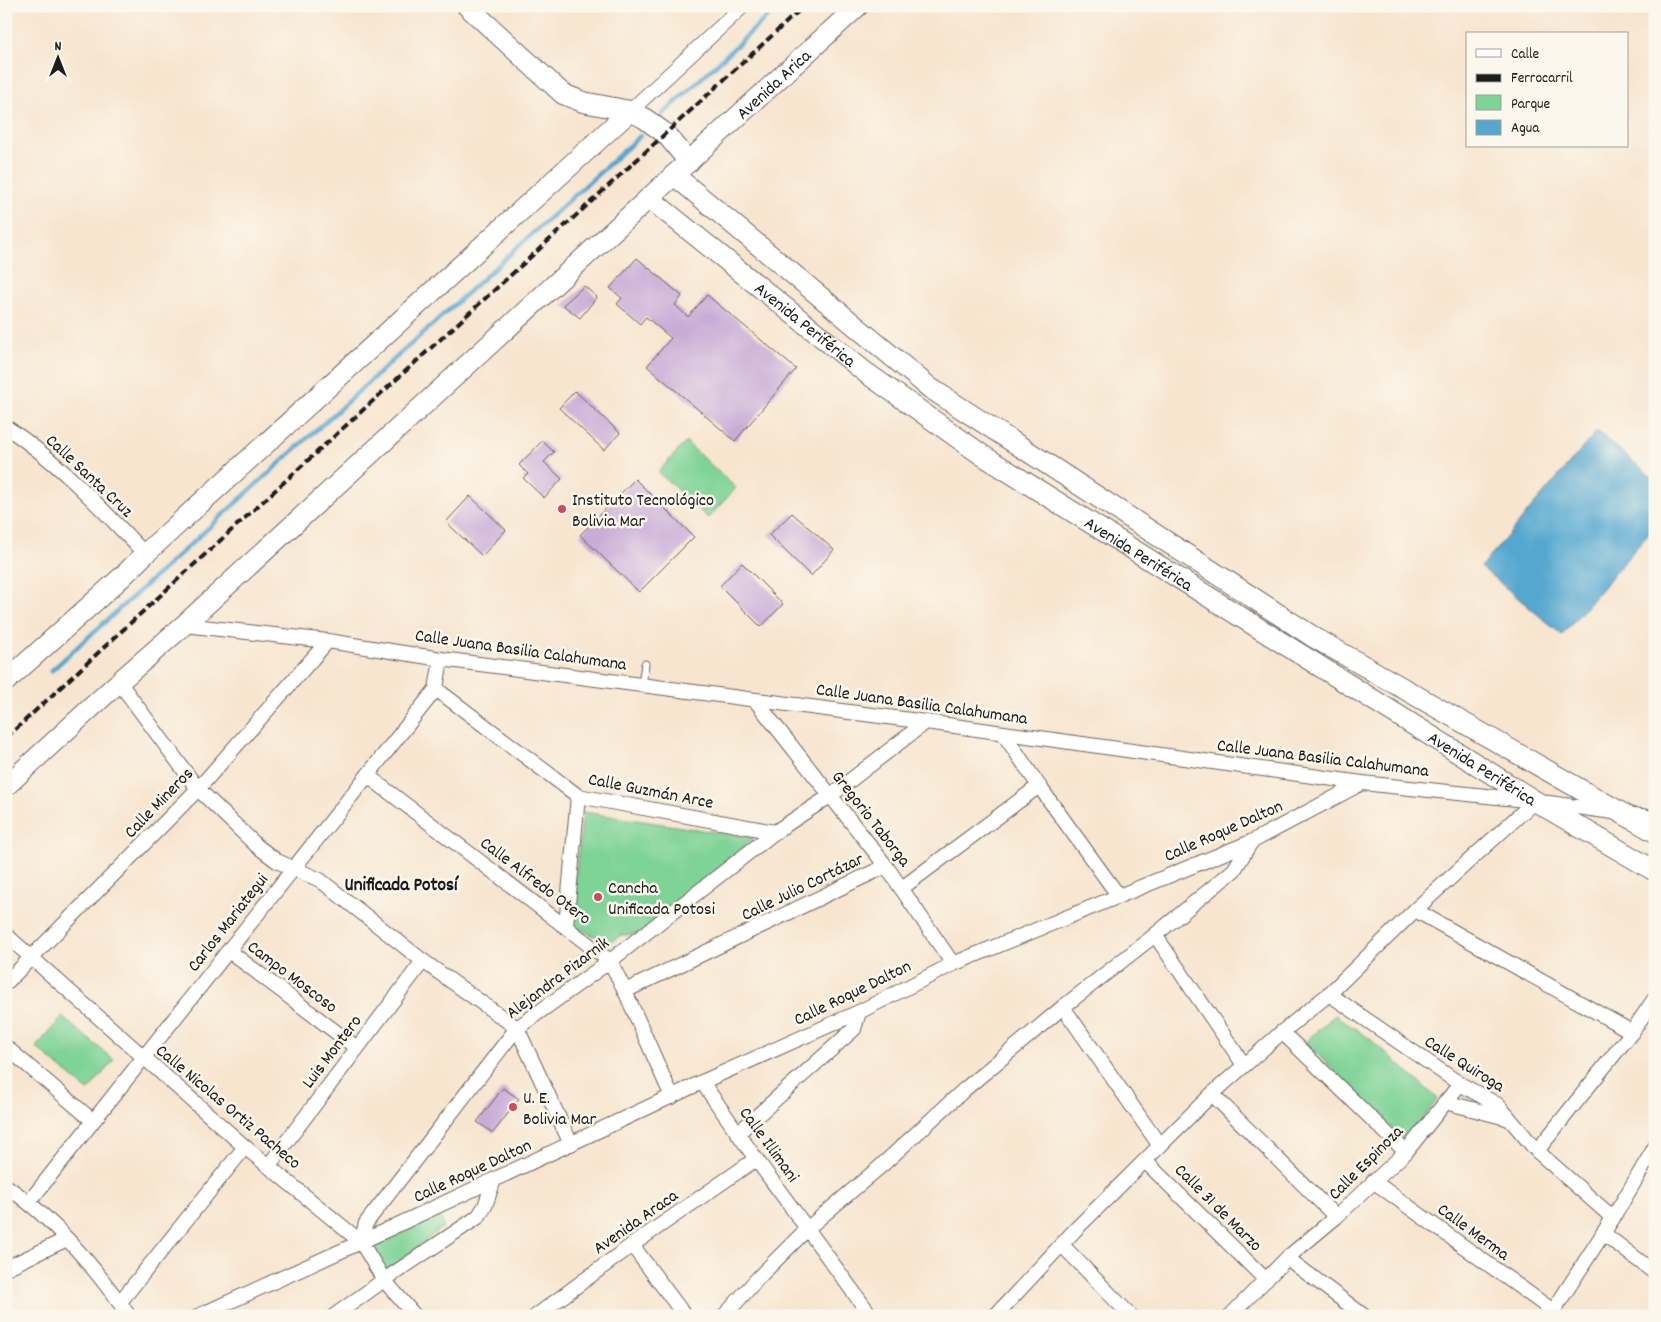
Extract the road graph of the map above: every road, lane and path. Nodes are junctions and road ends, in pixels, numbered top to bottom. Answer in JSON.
{"nodes":[{"id":1,"x":468,"y":6,"type":"edge"},
{"id":2,"x":743,"y":6,"type":"edge"},
{"id":3,"x":858,"y":6,"type":"edge"},
{"id":4,"x":630,"y":111,"type":"junction"},
{"id":5,"x":689,"y":162,"type":"junction"},
{"id":6,"x":674,"y":175,"type":"junction"},
{"id":7,"x":650,"y":198,"type":"junction"},
{"id":8,"x":6,"y":427,"type":"edge"},
{"id":9,"x":145,"y":554,"type":"junction"},
{"id":10,"x":184,"y":625,"type":"junction"},
{"id":11,"x":328,"y":641,"type":"junction"},
{"id":12,"x":441,"y":659,"type":"junction"},
{"id":13,"x":644,"y":664,"type":"dead end"},
{"id":14,"x":6,"y":681,"type":"edge"},
{"id":15,"x":119,"y":682,"type":"junction"},
{"id":16,"x":642,"y":684,"type":"junction"},
{"id":17,"x":436,"y":688,"type":"junction"},
{"id":18,"x":755,"y":700,"type":"junction"},
{"id":19,"x":926,"y":722,"type":"junction"},
{"id":20,"x":1003,"y":733,"type":"junction"},
{"id":21,"x":368,"y":776,"type":"junction"},
{"id":22,"x":1362,"y":783,"type":"junction"},
{"id":23,"x":6,"y":786,"type":"edge"},
{"id":24,"x":1039,"y":786,"type":"junction"},
{"id":25,"x":198,"y":789,"type":"junction"},
{"id":26,"x":578,"y":796,"type":"junction"},
{"id":27,"x":830,"y":796,"type":"junction"},
{"id":28,"x":1536,"y":801,"type":"junction"},
{"id":29,"x":1621,"y":813,"type":"junction"},
{"id":30,"x":1655,"y":818,"type":"edge"},
{"id":31,"x":775,"y":832,"type":"junction"},
{"id":32,"x":1655,"y":832,"type":"edge"},
{"id":33,"x":1251,"y":842,"type":"junction"},
{"id":34,"x":886,"y":866,"type":"junction"},
{"id":35,"x":293,"y":867,"type":"junction"},
{"id":36,"x":1655,"y":871,"type":"edge"},
{"id":37,"x":902,"y":888,"type":"junction"},
{"id":38,"x":1118,"y":896,"type":"junction"},
{"id":39,"x":1415,"y":910,"type":"junction"},
{"id":40,"x":566,"y":926,"type":"junction"},
{"id":41,"x":6,"y":935,"type":"edge"},
{"id":42,"x":1156,"y":935,"type":"junction"},
{"id":43,"x":230,"y":951,"type":"junction"},
{"id":44,"x":31,"y":957,"type":"junction"},
{"id":45,"x":423,"y":961,"type":"junction"},
{"id":46,"x":610,"y":961,"type":"junction"},
{"id":47,"x":954,"y":964,"type":"junction"},
{"id":48,"x":6,"y":983,"type":"edge"},
{"id":49,"x":625,"y":991,"type":"junction"},
{"id":50,"x":1328,"y":994,"type":"junction"},
{"id":51,"x":1655,"y":998,"type":"edge"},
{"id":52,"x":1063,"y":1007,"type":"junction"},
{"id":53,"x":859,"y":1012,"type":"junction"},
{"id":54,"x":517,"y":1028,"type":"junction"},
{"id":55,"x":1282,"y":1032,"type":"junction"},
{"id":56,"x":1632,"y":1032,"type":"junction"},
{"id":57,"x":6,"y":1047,"type":"edge"},
{"id":58,"x":357,"y":1048,"type":"junction"},
{"id":59,"x":143,"y":1057,"type":"junction"},
{"id":60,"x":1244,"y":1064,"type":"junction"},
{"id":61,"x":702,"y":1082,"type":"junction"},
{"id":62,"x":1460,"y":1084,"type":"junction"},
{"id":63,"x":1212,"y":1094,"type":"junction"},
{"id":64,"x":672,"y":1096,"type":"junction"},
{"id":65,"x":1445,"y":1102,"type":"junction"},
{"id":66,"x":1510,"y":1119,"type":"junction"},
{"id":67,"x":92,"y":1120,"type":"junction"},
{"id":68,"x":738,"y":1133,"type":"junction"},
{"id":69,"x":571,"y":1144,"type":"junction"},
{"id":70,"x":1160,"y":1146,"type":"junction"},
{"id":71,"x":245,"y":1147,"type":"junction"},
{"id":72,"x":1655,"y":1147,"type":"edge"},
{"id":73,"x":1537,"y":1151,"type":"junction"},
{"id":74,"x":1406,"y":1152,"type":"junction"},
{"id":75,"x":756,"y":1159,"type":"junction"},
{"id":76,"x":1145,"y":1161,"type":"junction"},
{"id":77,"x":269,"y":1165,"type":"junction"},
{"id":78,"x":494,"y":1180,"type":"junction"},
{"id":79,"x":1373,"y":1181,"type":"junction"},
{"id":80,"x":6,"y":1186,"type":"edge"},
{"id":81,"x":30,"y":1202,"type":"junction"},
{"id":82,"x":1336,"y":1217,"type":"junction"},
{"id":83,"x":1613,"y":1218,"type":"junction"},
{"id":84,"x":808,"y":1228,"type":"junction"},
{"id":85,"x":1603,"y":1233,"type":"junction"},
{"id":86,"x":68,"y":1239,"type":"junction"},
{"id":87,"x":361,"y":1242,"type":"junction"},
{"id":88,"x":632,"y":1244,"type":"junction"},
{"id":89,"x":1062,"y":1246,"type":"junction"},
{"id":90,"x":1287,"y":1258,"type":"junction"},
{"id":91,"x":6,"y":1268,"type":"edge"},
{"id":92,"x":1655,"y":1273,"type":"edge"},
{"id":93,"x":384,"y":1280,"type":"junction"},
{"id":94,"x":1266,"y":1280,"type":"junction"},
{"id":95,"x":120,"y":1302,"type":"junction"},
{"id":96,"x":1552,"y":1313,"type":"edge"},
{"id":97,"x":129,"y":1316,"type":"edge"},
{"id":98,"x":199,"y":1316,"type":"edge"},
{"id":99,"x":334,"y":1316,"type":"edge"},
{"id":100,"x":415,"y":1316,"type":"edge"},
{"id":101,"x":536,"y":1316,"type":"edge"},
{"id":102,"x":685,"y":1316,"type":"edge"},
{"id":103,"x":724,"y":1316,"type":"edge"},
{"id":104,"x":871,"y":1316,"type":"edge"},
{"id":105,"x":995,"y":1316,"type":"edge"},
{"id":106,"x":1131,"y":1316,"type":"edge"},
{"id":107,"x":1230,"y":1316,"type":"edge"},
{"id":108,"x":1364,"y":1316,"type":"edge"}],
"edges":[{"from":1,"to":4,"type":"street"},
{"from":2,"to":4,"type":"street"},
{"from":3,"to":5,"type":"street","name":"Avenida Arica"},
{"from":4,"to":5,"type":"street"},
{"from":4,"to":9,"type":"street"},
{"from":5,"to":6,"type":"street","name":"Avenida Arica"},
{"from":6,"to":7,"type":"street","name":"Avenida Arica"},
{"from":6,"to":29,"type":"street","name":"Avenida Periférica"},
{"from":7,"to":10,"type":"street","name":"Avenida Arica"},
{"from":7,"to":28,"type":"street","name":"Avenida Periférica"},
{"from":8,"to":9,"type":"street","name":"Calle Santa Cruz"},
{"from":9,"to":14,"type":"street"},
{"from":10,"to":11,"type":"street","name":"Calle Juana Basilia Calahumana"},
{"from":10,"to":15,"type":"street","name":"Avenida Arica"},
{"from":11,"to":12,"type":"street","name":"Calle Juana Basilia Calahumana"},
{"from":11,"to":25,"type":"street","name":"Calle Mineros"},
{"from":12,"to":16,"type":"street","name":"Calle Juana Basilia Calahumana"},
{"from":12,"to":17,"type":"street","name":"Carlos Mariategui"},
{"from":13,"to":16,"type":"lane"},
{"from":15,"to":23,"type":"street","name":"Avenida Arica"},
{"from":15,"to":25,"type":"street"},
{"from":16,"to":18,"type":"street","name":"Calle Juana Basilia Calahumana"},
{"from":17,"to":21,"type":"street","name":"Carlos Mariategui"},
{"from":17,"to":26,"type":"street","name":"Calle Guzmán Arce"},
{"from":18,"to":19,"type":"street","name":"Calle Juana Basilia Calahumana"},
{"from":18,"to":27,"type":"street","name":"Gregorio Taborga"},
{"from":19,"to":20,"type":"street","name":"Calle Juana Basilia Calahumana"},
{"from":19,"to":27,"type":"street","name":"Alejandra Pizarnik"},
{"from":20,"to":22,"type":"street","name":"Calle Juana Basilia Calahumana"},
{"from":20,"to":24,"type":"street"},
{"from":21,"to":35,"type":"street","name":"Carlos Mariategui"},
{"from":21,"to":40,"type":"street","name":"Calle Alfredo Otero"},
{"from":22,"to":28,"type":"street","name":"Calle Juana Basilia Calahumana"},
{"from":22,"to":33,"type":"street","name":"Calle Roque Dalton"},
{"from":24,"to":37,"type":"street"},
{"from":24,"to":38,"type":"street"},
{"from":25,"to":35,"type":"street"},
{"from":25,"to":44,"type":"street","name":"Calle Mineros"},
{"from":26,"to":31,"type":"street","name":"Calle Guzmán Arce"},
{"from":26,"to":40,"type":"street"},
{"from":27,"to":31,"type":"street","name":"Alejandra Pizarnik"},
{"from":27,"to":34,"type":"street","name":"Gregorio Taborga"},
{"from":28,"to":29,"type":"street","name":"Calle Juana Basilia Calahumana"},
{"from":28,"to":36,"type":"street","name":"Avenida Periférica"},
{"from":28,"to":39,"type":"street"},
{"from":29,"to":30,"type":"street","name":"Calle Juana Basilia Calahumana"},
{"from":29,"to":32,"type":"street","name":"Avenida Periférica"},
{"from":31,"to":46,"type":"street","name":"Alejandra Pizarnik"},
{"from":33,"to":38,"type":"street","name":"Calle Roque Dalton"},
{"from":33,"to":42,"type":"street"},
{"from":34,"to":37,"type":"street","name":"Gregorio Taborga"},
{"from":34,"to":49,"type":"street","name":"Calle Julio Cortázar"},
{"from":35,"to":43,"type":"street","name":"Carlos Mariategui"},
{"from":35,"to":45,"type":"street"},
{"from":37,"to":47,"type":"street","name":"Gregorio Taborga"},
{"from":38,"to":47,"type":"street","name":"Calle Roque Dalton"},
{"from":39,"to":50,"type":"street"},
{"from":39,"to":56,"type":"street"},
{"from":40,"to":46,"type":"street","name":"Calle Alfredo Otero"},
{"from":41,"to":44,"type":"street","name":"Calle Nicolas Ortiz Pacheco"},
{"from":42,"to":52,"type":"street"},
{"from":42,"to":60,"type":"street"},
{"from":43,"to":58,"type":"street","name":"Campo Moscoso"},
{"from":43,"to":59,"type":"street","name":"Carlos Mariategui"},
{"from":44,"to":48,"type":"street","name":"Calle Mineros"},
{"from":44,"to":59,"type":"street","name":"Calle Nicolas Ortiz Pacheco"},
{"from":45,"to":54,"type":"street"},
{"from":45,"to":58,"type":"street","name":"Luis Montero"},
{"from":46,"to":49,"type":"street","name":"Calle Alfredo Otero"},
{"from":46,"to":54,"type":"street","name":"Alejandra Pizarnik"},
{"from":47,"to":53,"type":"street","name":"Calle Roque Dalton"},
{"from":49,"to":64,"type":"street","name":"Calle Alfredo Otero"},
{"from":50,"to":55,"type":"street"},
{"from":50,"to":62,"type":"street","name":"Calle Quiroga"},
{"from":51,"to":56,"type":"street"},
{"from":52,"to":70,"type":"street"},
{"from":52,"to":84,"type":"street"},
{"from":53,"to":61,"type":"street","name":"Calle Roque Dalton"},
{"from":53,"to":68,"type":"street"},
{"from":54,"to":69,"type":"street"},
{"from":54,"to":87,"type":"street","name":"Alejandra Pizarnik"},
{"from":55,"to":60,"type":"street"},
{"from":55,"to":74,"type":"street"},
{"from":56,"to":73,"type":"street"},
{"from":57,"to":67,"type":"street"},
{"from":58,"to":77,"type":"street","name":"Luis Montero"},
{"from":59,"to":67,"type":"street","name":"Carlos Mariategui"},
{"from":59,"to":71,"type":"street","name":"Calle Nicolas Ortiz Pacheco"},
{"from":60,"to":63,"type":"street"},
{"from":61,"to":64,"type":"street","name":"Calle Roque Dalton"},
{"from":61,"to":68,"type":"street","name":"Calle Illimani"},
{"from":62,"to":65,"type":"street","name":"Calle Espinoza"},
{"from":62,"to":66,"type":"street","name":"Calle Quiroga"},
{"from":63,"to":70,"type":"street"},
{"from":63,"to":82,"type":"street"},
{"from":64,"to":69,"type":"street","name":"Calle Roque Dalton"},
{"from":65,"to":66,"type":"street"},
{"from":65,"to":74,"type":"street","name":"Calle Espinoza"},
{"from":66,"to":73,"type":"street","name":"Calle Quiroga"},
{"from":67,"to":81,"type":"street","name":"Carlos Mariategui"},
{"from":68,"to":75,"type":"street","name":"Calle Illimani"},
{"from":69,"to":78,"type":"street","name":"Calle Roque Dalton"},
{"from":70,"to":76,"type":"street"},
{"from":71,"to":77,"type":"street","name":"Calle Nicolas Ortiz Pacheco"},
{"from":71,"to":95,"type":"street"},
{"from":72,"to":83,"type":"street"},
{"from":73,"to":83,"type":"street","name":"Calle Quiroga"},
{"from":74,"to":79,"type":"street","name":"Calle Espinoza"},
{"from":75,"to":84,"type":"street","name":"Calle Illimani"},
{"from":75,"to":88,"type":"street","name":"Avenida Araca"},
{"from":76,"to":89,"type":"street"},
{"from":76,"to":94,"type":"street","name":"Calle 31 de Marzo"},
{"from":77,"to":87,"type":"street","name":"Calle Nicolas Ortiz Pacheco"},
{"from":78,"to":87,"type":"street","name":"Calle Roque Dalton"},
{"from":78,"to":93,"type":"street"},
{"from":79,"to":82,"type":"street","name":"Calle Espinoza"},
{"from":79,"to":96,"type":"street","name":"Calle Merma"},
{"from":80,"to":81,"type":"street"},
{"from":81,"to":86,"type":"street"},
{"from":82,"to":90,"type":"street","name":"Calle Espinoza"},
{"from":83,"to":85,"type":"street"},
{"from":84,"to":103,"type":"street"},
{"from":84,"to":104,"type":"street","name":"Calle Illimani"},
{"from":85,"to":92,"type":"street"},
{"from":85,"to":96,"type":"street"},
{"from":86,"to":91,"type":"street"},
{"from":86,"to":95,"type":"street"},
{"from":87,"to":93,"type":"street","name":"Calle Nicolas Ortiz Pacheco"},
{"from":87,"to":98,"type":"street","name":"Calle Roque Dalton"},
{"from":88,"to":101,"type":"street","name":"Avenida Araca"},
{"from":88,"to":102,"type":"street"},
{"from":89,"to":105,"type":"street"},
{"from":89,"to":106,"type":"street"},
{"from":90,"to":94,"type":"street","name":"Calle Espinoza"},
{"from":90,"to":108,"type":"street"},
{"from":93,"to":99,"type":"street"},
{"from":93,"to":100,"type":"street","name":"Calle Nicolas Ortiz Pacheco"},
{"from":94,"to":107,"type":"street","name":"Calle Espinoza"},
{"from":95,"to":97,"type":"street"}]}
